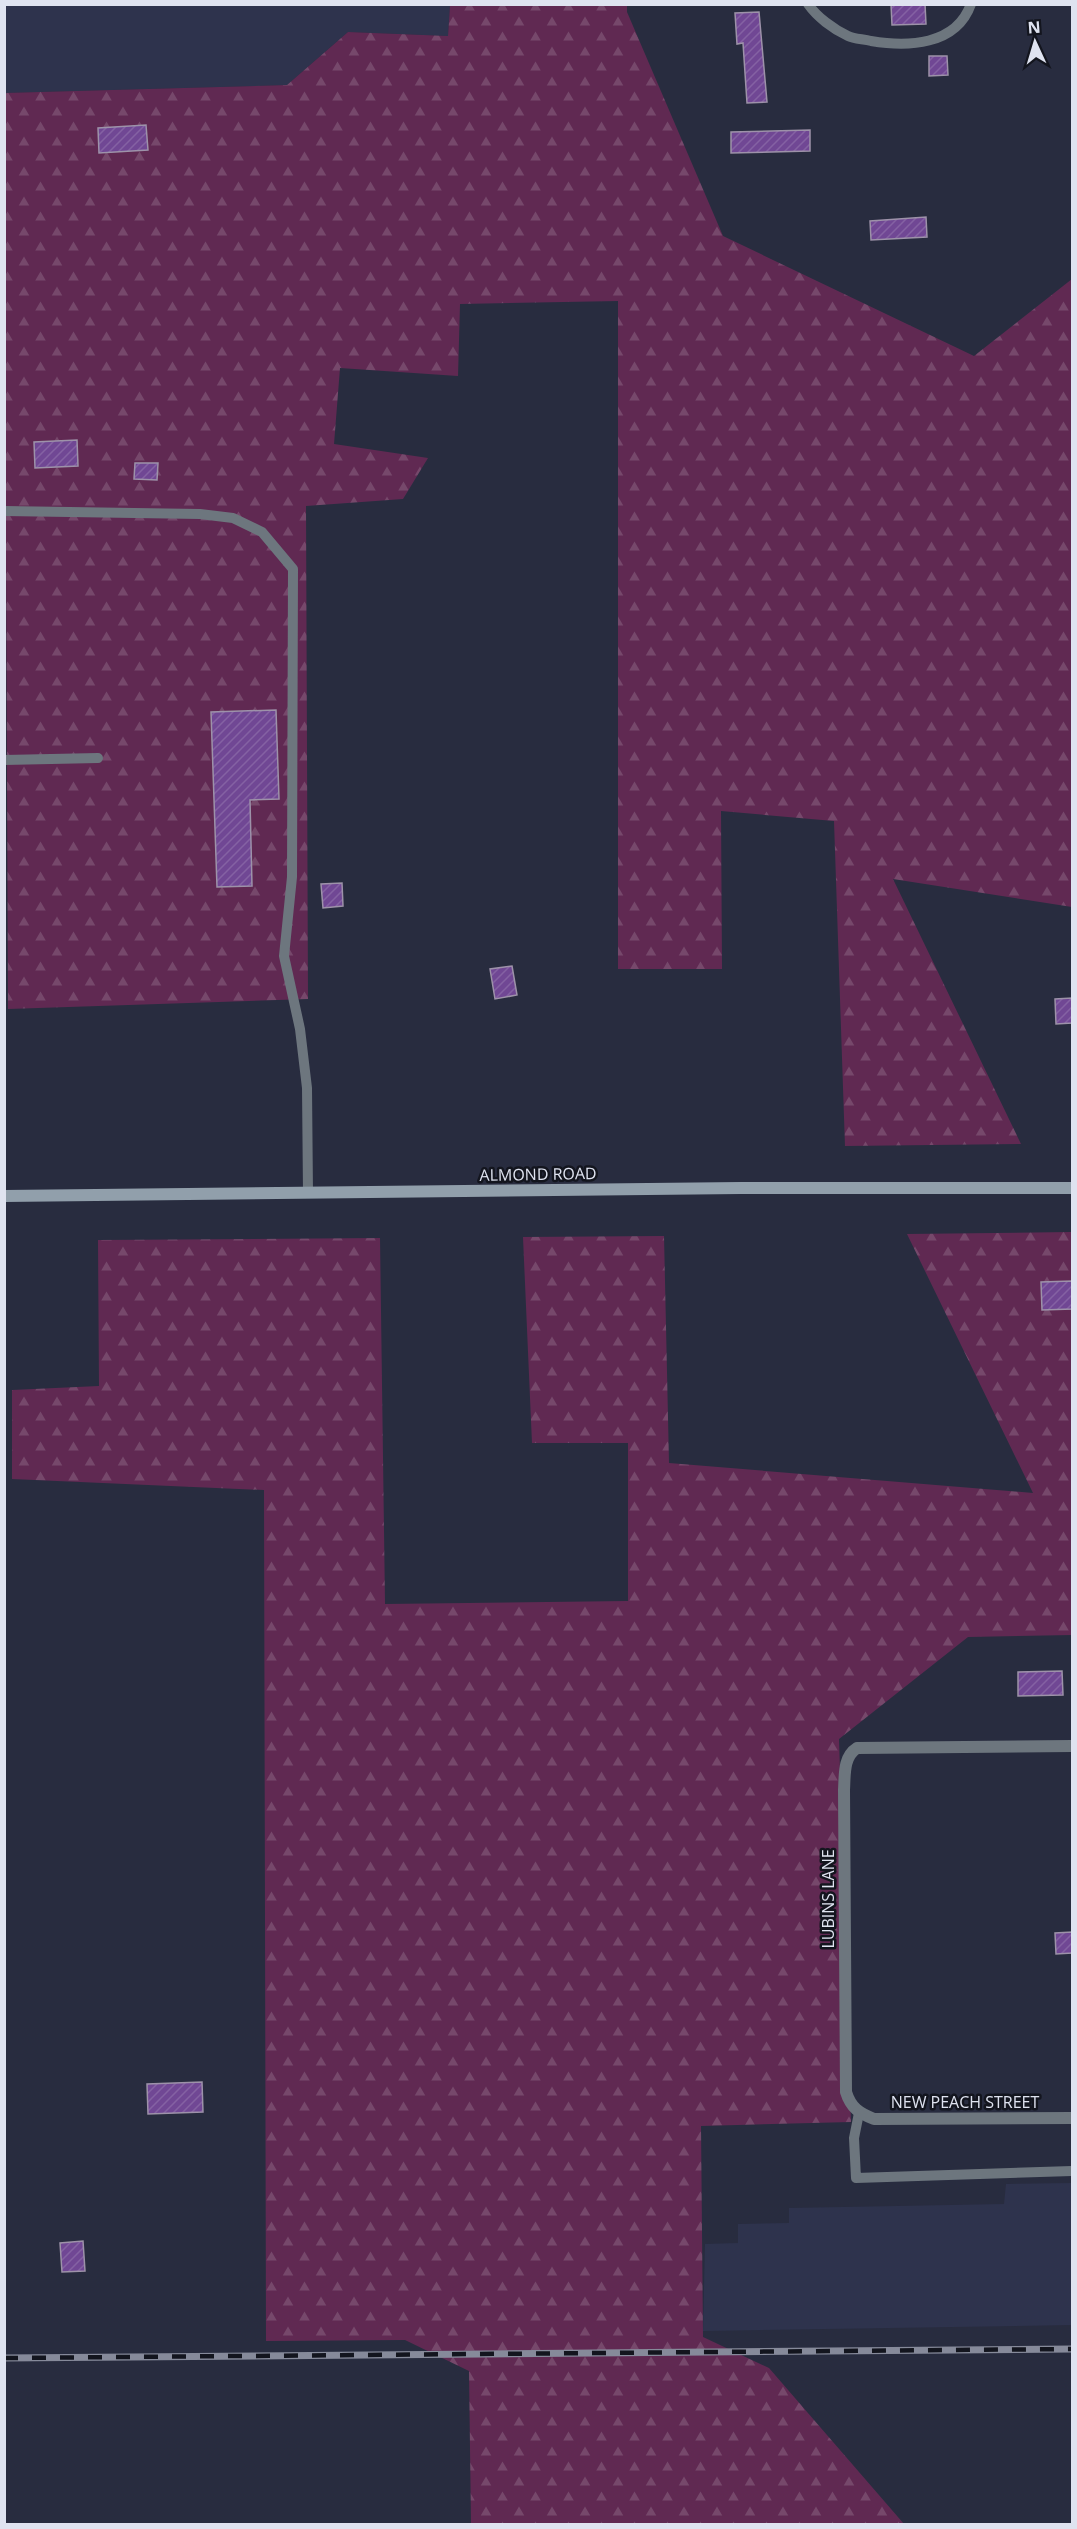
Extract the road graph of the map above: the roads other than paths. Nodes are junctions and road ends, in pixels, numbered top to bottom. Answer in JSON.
{"nodes":[{"id":1,"x":808,"y":4,"type":"edge"},
{"id":2,"x":971,"y":4,"type":"edge"},
{"id":3,"x":4,"y":511,"type":"edge"},
{"id":4,"x":98,"y":758,"type":"dead end"},
{"id":5,"x":4,"y":760,"type":"edge"},
{"id":6,"x":1072,"y":1188,"type":"edge"},
{"id":7,"x":308,"y":1193,"type":"junction"},
{"id":8,"x":4,"y":1196,"type":"edge"},
{"id":9,"x":1072,"y":1746,"type":"edge"},
{"id":10,"x":859,"y":2113,"type":"junction"},
{"id":11,"x":1072,"y":2118,"type":"edge"},
{"id":12,"x":1072,"y":2171,"type":"edge"}],
"edges":[{"from":1,"to":2,"type":"lane"},
{"from":3,"to":7,"type":"lane"},
{"from":4,"to":5,"type":"lane"},
{"from":6,"to":7,"type":"main road","name":"ALMOND ROAD"},
{"from":7,"to":8,"type":"main road","name":"ALMOND ROAD"},
{"from":9,"to":10,"type":"street","name":"LUBINS LANE"},
{"from":10,"to":11,"type":"street","name":"NEW PEACH STREET"},
{"from":10,"to":12,"type":"lane"}]}
